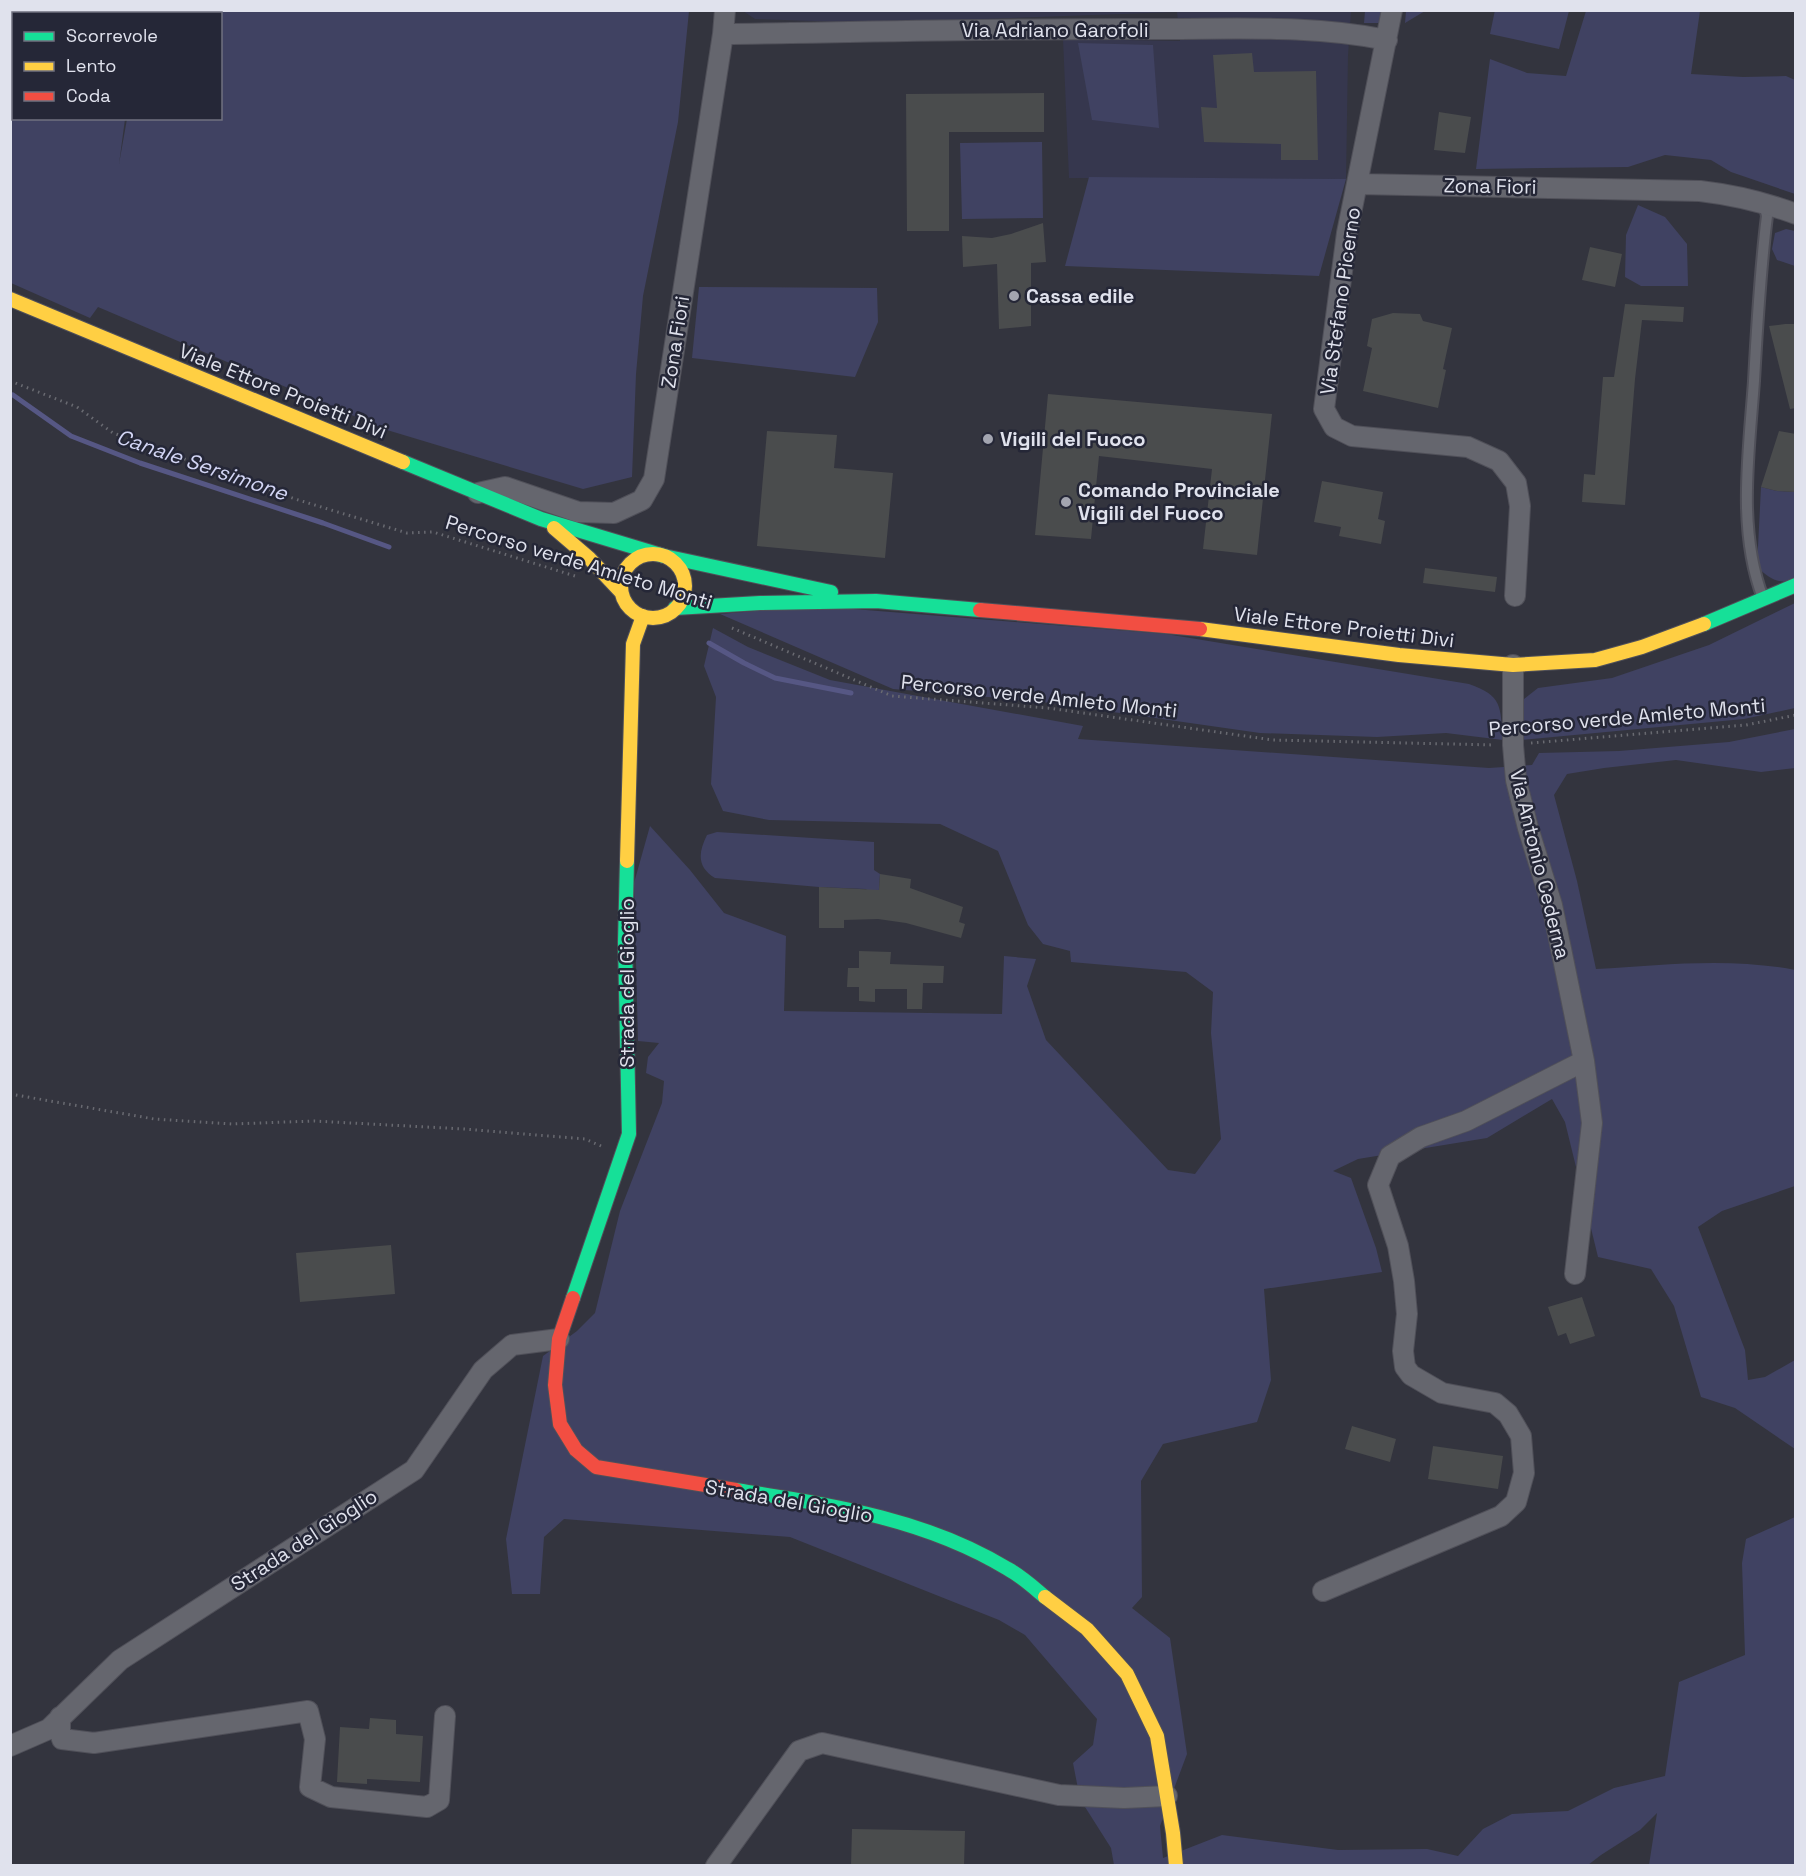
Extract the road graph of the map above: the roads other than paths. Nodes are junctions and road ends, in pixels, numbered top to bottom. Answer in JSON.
{"nodes":[{"id":1,"x":724,"y":10,"type":"edge"},
{"id":2,"x":1392,"y":10,"type":"edge"},
{"id":3,"x":723,"y":34,"type":"junction"},
{"id":4,"x":1387,"y":40,"type":"junction"},
{"id":5,"x":1358,"y":184,"type":"junction"},
{"id":6,"x":1764,"y":202,"type":"junction"},
{"id":7,"x":1796,"y":214,"type":"edge"},
{"id":8,"x":10,"y":299,"type":"edge"},
{"id":9,"x":478,"y":492,"type":"junction"},
{"id":10,"x":541,"y":519,"type":"junction"},
{"id":11,"x":664,"y":556,"type":"junction"},
{"id":12,"x":1796,"y":585,"type":"edge"},
{"id":13,"x":621,"y":592,"type":"junction"},
{"id":14,"x":1515,"y":596,"type":"dead end"},
{"id":15,"x":1763,"y":600,"type":"junction"},
{"id":16,"x":876,"y":601,"type":"junction"},
{"id":17,"x":675,"y":608,"type":"junction"},
{"id":18,"x":643,"y":616,"type":"junction"},
{"id":19,"x":1513,"y":664,"type":"junction"},
{"id":20,"x":1584,"y":1061,"type":"junction"},
{"id":21,"x":1575,"y":1274,"type":"dead end"},
{"id":22,"x":559,"y":1339,"type":"junction"},
{"id":23,"x":1323,"y":1591,"type":"dead end"},
{"id":24,"x":445,"y":1716,"type":"dead end"},
{"id":25,"x":60,"y":1717,"type":"junction"},
{"id":26,"x":10,"y":1746,"type":"edge"},
{"id":27,"x":1167,"y":1796,"type":"junction"},
{"id":28,"x":716,"y":1866,"type":"edge"},
{"id":29,"x":1176,"y":1866,"type":"edge"}],
"edges":[{"from":1,"to":3,"type":"street","name":"Zona Fiori"},
{"from":2,"to":4,"type":"street"},
{"from":3,"to":4,"type":"street","name":"Via Adriano Garofoli"},
{"from":3,"to":9,"type":"street","name":"Zona Fiori"},
{"from":4,"to":5,"type":"street"},
{"from":5,"to":6,"type":"street","name":"Zona Fiori"},
{"from":5,"to":14,"type":"street","name":"Via Stefano Picerno"},
{"from":6,"to":7,"type":"street","name":"Zona Fiori"},
{"from":6,"to":15,"type":"lane"},
{"from":8,"to":9,"type":"main road","name":"Viale Ettore Proietti Divi"},
{"from":9,"to":10,"type":"main road","name":"Viale Ettore Proietti Divi"},
{"from":10,"to":11,"type":"main road","name":"Viale Ettore Proietti Divi"},
{"from":10,"to":13,"type":"main road","name":"Viale Ettore Proietti Divi"},
{"from":11,"to":13,"type":"main road","name":"Viale Ettore Proietti Divi"},
{"from":11,"to":16,"type":"main road","name":"Viale Ettore Proietti Divi"},
{"from":11,"to":17,"type":"main road"},
{"from":12,"to":15,"type":"main road","name":"Viale Ettore Proietti Divi"},
{"from":13,"to":18,"type":"main road","name":"Viale Ettore Proietti Divi"},
{"from":15,"to":19,"type":"main road","name":"Viale Ettore Proietti Divi"},
{"from":16,"to":17,"type":"main road","name":"Viale Ettore Proietti Divi"},
{"from":16,"to":19,"type":"main road","name":"Viale Ettore Proietti Divi"},
{"from":17,"to":18,"type":"main road","name":"Viale Ettore Proietti Divi"},
{"from":18,"to":22,"type":"main road","name":"Strada del Gioglio"},
{"from":19,"to":20,"type":"street","name":"Via Antonio Cederna"},
{"from":20,"to":21,"type":"street","name":"Via Antonio Cederna"},
{"from":20,"to":23,"type":"street"},
{"from":22,"to":25,"type":"street","name":"Strada del Gioglio"},
{"from":22,"to":27,"type":"main road","name":"Strada del Gioglio"},
{"from":24,"to":25,"type":"street"},
{"from":25,"to":26,"type":"street","name":"Strada del Gioglio"},
{"from":27,"to":28,"type":"street"},
{"from":27,"to":29,"type":"main road","name":"Strada del Gioglio"}]}
